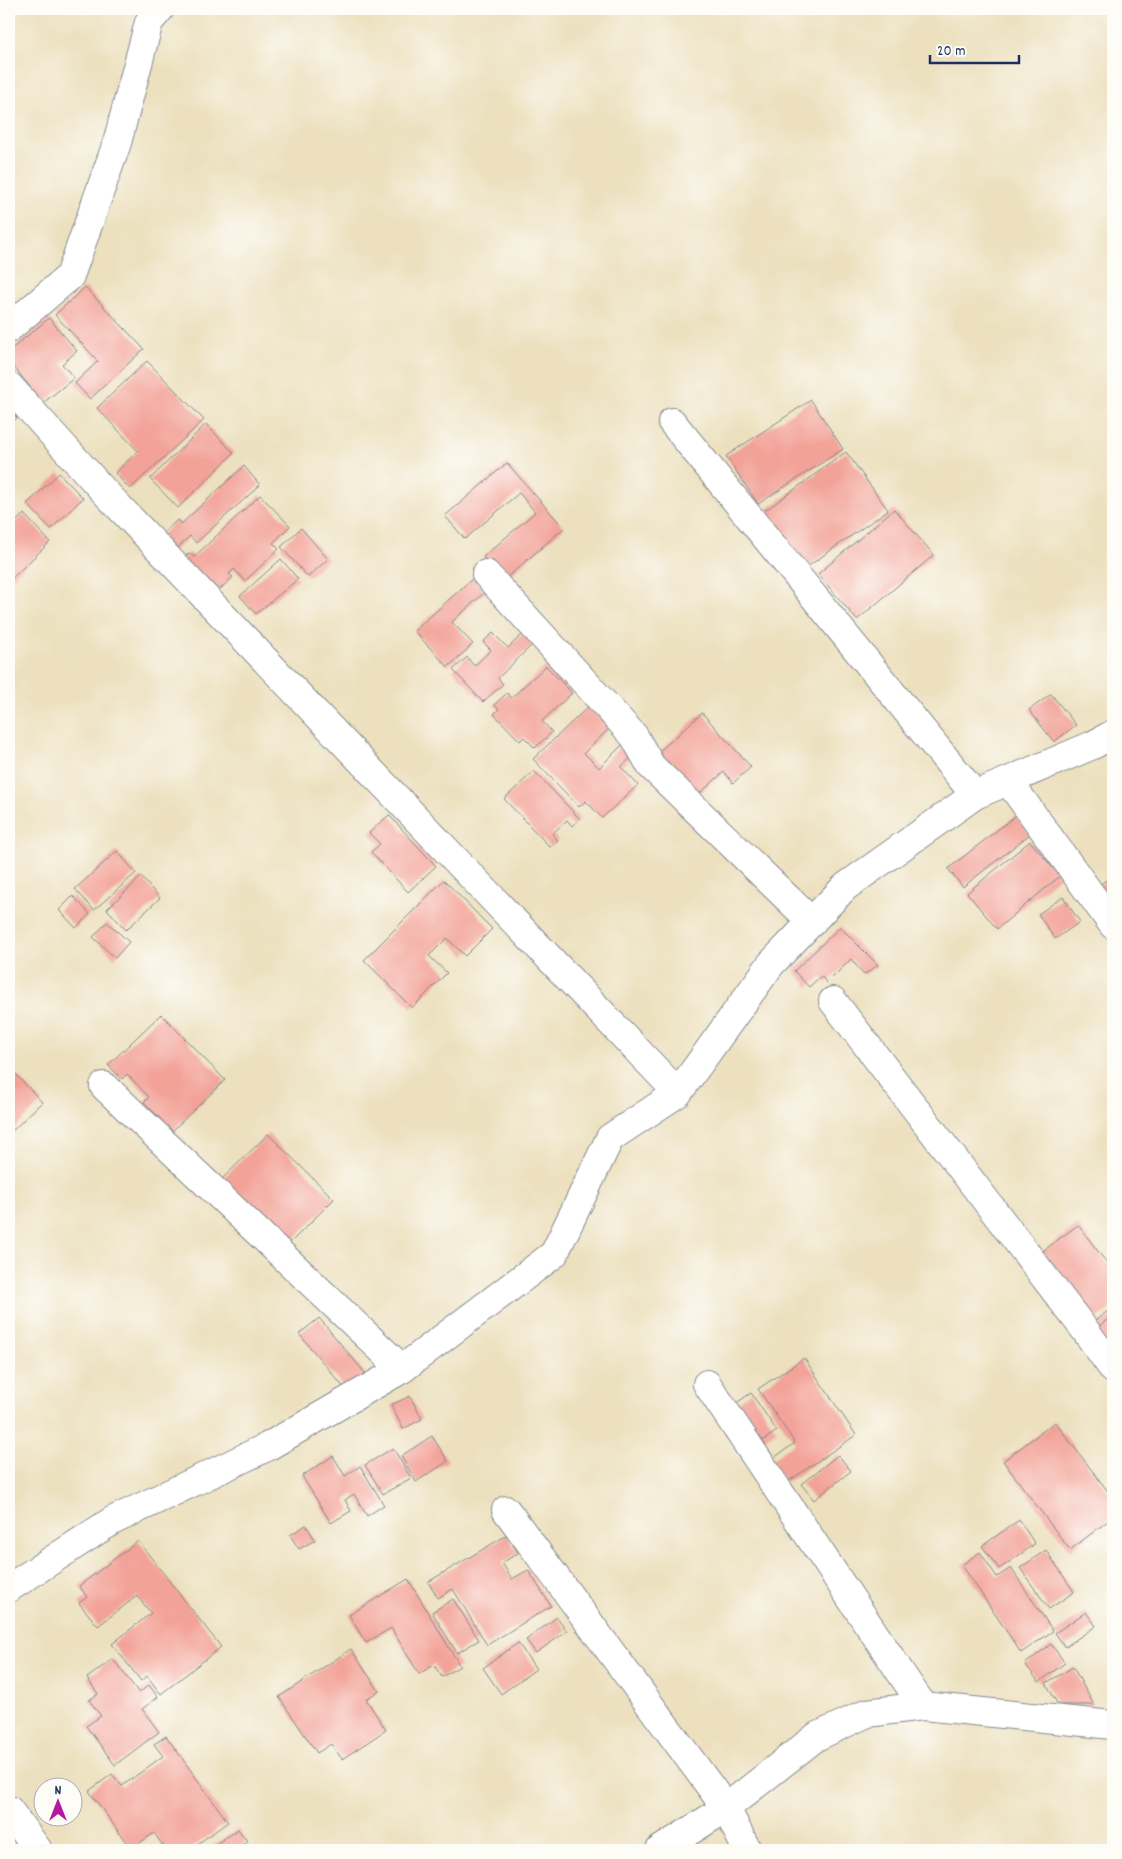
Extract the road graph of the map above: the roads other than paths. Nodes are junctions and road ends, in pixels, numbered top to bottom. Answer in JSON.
{"nodes":[{"id":1,"x":160,"y":9,"type":"edge"},
{"id":2,"x":9,"y":328,"type":"edge"},
{"id":3,"x":9,"y":386,"type":"edge"},
{"id":4,"x":672,"y":422,"type":"dead end"},
{"id":5,"x":486,"y":574,"type":"dead end"},
{"id":6,"x":1113,"y":734,"type":"edge"},
{"id":7,"x":1009,"y":782,"type":"junction"},
{"id":8,"x":975,"y":795,"type":"junction"},
{"id":9,"x":812,"y":922,"type":"junction"},
{"id":10,"x":1113,"y":925,"type":"edge"},
{"id":11,"x":833,"y":1001,"type":"dead end"},
{"id":12,"x":104,"y":1086,"type":"dead end"},
{"id":13,"x":678,"y":1093,"type":"junction"},
{"id":14,"x":402,"y":1368,"type":"junction"},
{"id":15,"x":1113,"y":1369,"type":"edge"},
{"id":16,"x":707,"y":1384,"type":"dead end"},
{"id":17,"x":506,"y":1510,"type":"dead end"},
{"id":18,"x":9,"y":1588,"type":"edge"},
{"id":19,"x":923,"y":1706,"type":"junction"},
{"id":20,"x":1113,"y":1725,"type":"edge"},
{"id":21,"x":726,"y":1808,"type":"junction"},
{"id":22,"x":9,"y":1810,"type":"edge"},
{"id":23,"x":38,"y":1850,"type":"edge"},
{"id":24,"x":660,"y":1850,"type":"edge"},
{"id":25,"x":747,"y":1850,"type":"edge"}],
"edges":[{"from":1,"to":2,"type":"street"},
{"from":3,"to":13,"type":"street"},
{"from":4,"to":8,"type":"street"},
{"from":5,"to":9,"type":"street"},
{"from":6,"to":7,"type":"street"},
{"from":7,"to":8,"type":"street"},
{"from":7,"to":10,"type":"street"},
{"from":8,"to":9,"type":"street"},
{"from":9,"to":13,"type":"street"},
{"from":11,"to":15,"type":"street"},
{"from":12,"to":14,"type":"street"},
{"from":13,"to":14,"type":"street"},
{"from":14,"to":18,"type":"street"},
{"from":16,"to":19,"type":"street"},
{"from":17,"to":21,"type":"street"},
{"from":19,"to":20,"type":"street"},
{"from":19,"to":21,"type":"street"},
{"from":21,"to":24,"type":"street"},
{"from":21,"to":25,"type":"street"},
{"from":22,"to":23,"type":"street"}]}
